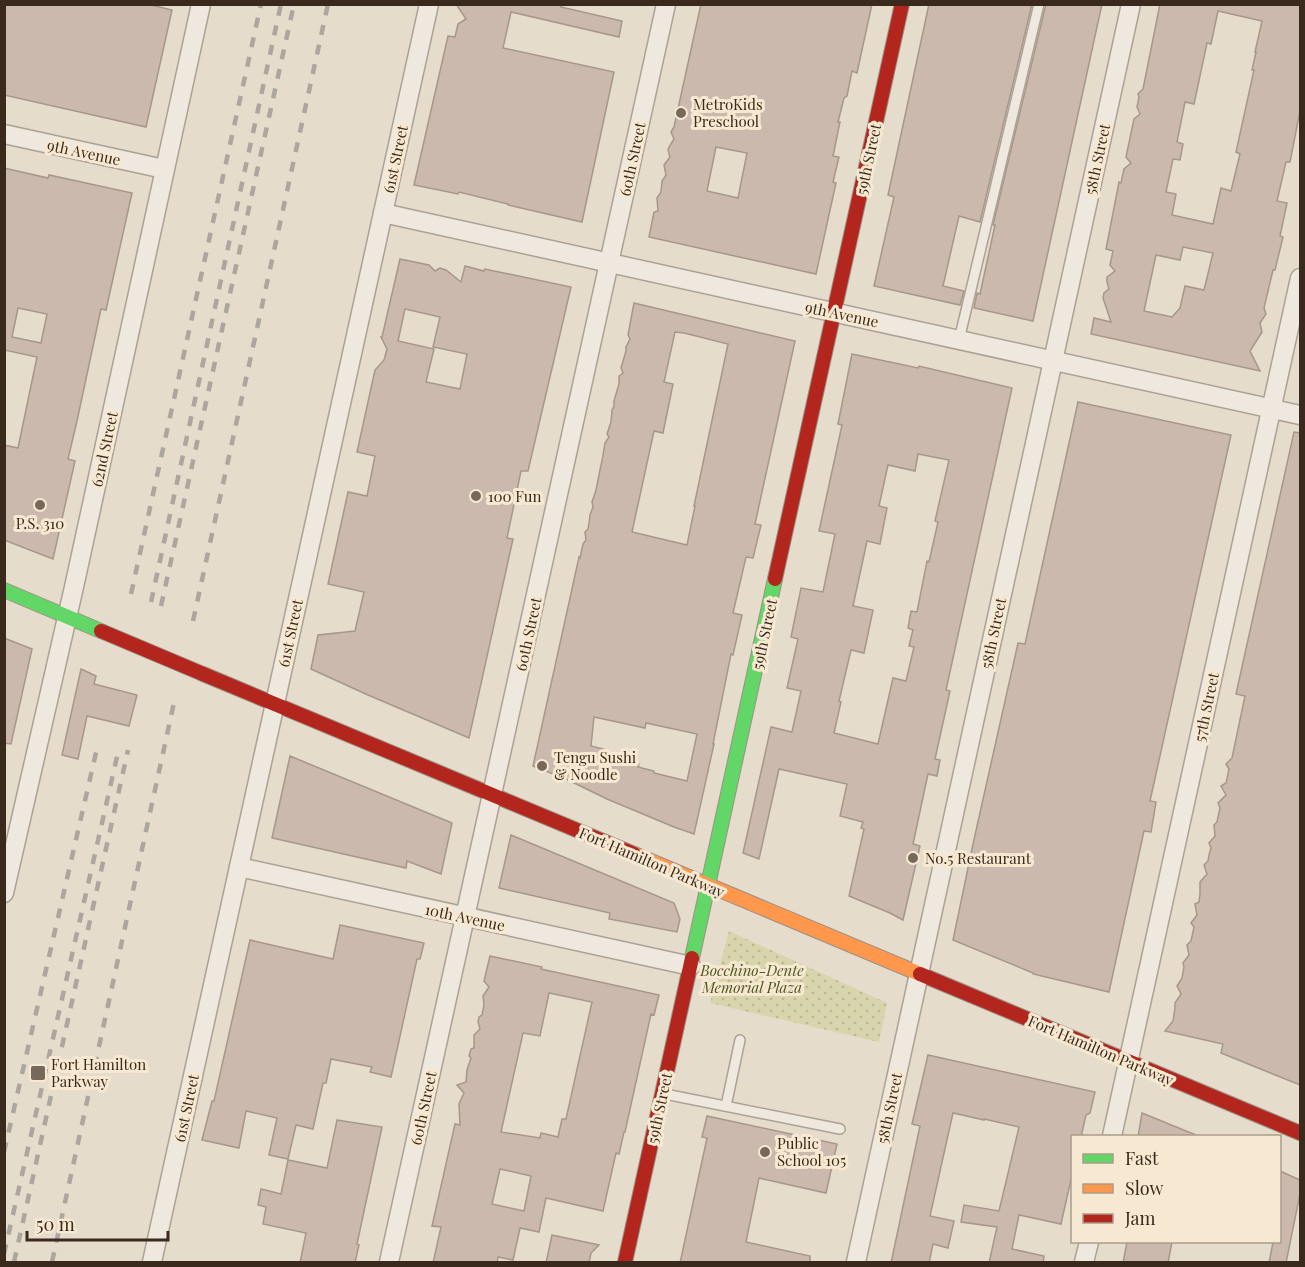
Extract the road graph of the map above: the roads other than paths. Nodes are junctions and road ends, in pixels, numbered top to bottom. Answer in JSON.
{"nodes":[{"id":1,"x":201,"y":4,"type":"edge"},
{"id":2,"x":429,"y":4,"type":"edge"},
{"id":3,"x":666,"y":4,"type":"edge"},
{"id":4,"x":902,"y":4,"type":"edge"},
{"id":5,"x":1039,"y":4,"type":"edge"},
{"id":6,"x":1131,"y":4,"type":"edge"},
{"id":7,"x":4,"y":135,"type":"edge"},
{"id":8,"x":164,"y":169,"type":"junction"},
{"id":9,"x":383,"y":213,"type":"junction"},
{"id":10,"x":609,"y":263,"type":"junction"},
{"id":11,"x":1300,"y":278,"type":"edge"},
{"id":12,"x":835,"y":313,"type":"junction"},
{"id":13,"x":959,"y":340,"type":"junction"},
{"id":14,"x":1053,"y":361,"type":"junction"},
{"id":15,"x":1272,"y":409,"type":"junction"},
{"id":16,"x":1300,"y":415,"type":"edge"},
{"id":17,"x":4,"y":590,"type":"edge"},
{"id":18,"x":67,"y":616,"type":"junction"},
{"id":19,"x":274,"y":704,"type":"junction"},
{"id":20,"x":492,"y":795,"type":"junction"},
{"id":21,"x":13,"y":818,"type":"edge"},
{"id":22,"x":239,"y":867,"type":"junction"},
{"id":23,"x":709,"y":885,"type":"junction"},
{"id":24,"x":4,"y":893,"type":"edge"},
{"id":25,"x":465,"y":917,"type":"junction"},
{"id":26,"x":691,"y":966,"type":"junction"},
{"id":27,"x":919,"y":973,"type":"junction"},
{"id":28,"x":740,"y":1040,"type":"dead end"},
{"id":29,"x":1128,"y":1061,"type":"junction"},
{"id":30,"x":663,"y":1093,"type":"junction"},
{"id":31,"x":726,"y":1106,"type":"junction"},
{"id":32,"x":840,"y":1130,"type":"dead end"},
{"id":33,"x":1300,"y":1133,"type":"edge"},
{"id":34,"x":1112,"y":1135,"type":"edge"},
{"id":35,"x":1089,"y":1243,"type":"edge"},
{"id":36,"x":152,"y":1263,"type":"edge"},
{"id":37,"x":389,"y":1263,"type":"edge"},
{"id":38,"x":625,"y":1263,"type":"edge"},
{"id":39,"x":856,"y":1263,"type":"edge"},
{"id":40,"x":1084,"y":1263,"type":"edge"}],
"edges":[{"from":1,"to":8,"type":"street","name":"62nd Street"},
{"from":2,"to":9,"type":"street","name":"61st Street"},
{"from":3,"to":10,"type":"street","name":"60th Street"},
{"from":4,"to":12,"type":"main road","name":"59th Street"},
{"from":5,"to":13,"type":"lane"},
{"from":6,"to":14,"type":"street","name":"58th Street"},
{"from":7,"to":8,"type":"street","name":"9th Avenue"},
{"from":8,"to":18,"type":"street","name":"62nd Street"},
{"from":9,"to":10,"type":"street","name":"9th Avenue"},
{"from":9,"to":19,"type":"street","name":"61st Street"},
{"from":10,"to":12,"type":"street","name":"9th Avenue"},
{"from":10,"to":20,"type":"street","name":"60th Street"},
{"from":11,"to":15,"type":"street","name":"57th Street"},
{"from":12,"to":13,"type":"street","name":"9th Avenue"},
{"from":12,"to":23,"type":"main road","name":"59th Street"},
{"from":13,"to":14,"type":"street","name":"9th Avenue"},
{"from":14,"to":15,"type":"street","name":"9th Avenue"},
{"from":14,"to":27,"type":"street","name":"58th Street"},
{"from":15,"to":16,"type":"street","name":"9th Avenue"},
{"from":15,"to":29,"type":"street","name":"57th Street"},
{"from":17,"to":18,"type":"main road","name":"Fort Hamilton Parkway"},
{"from":18,"to":19,"type":"main road","name":"Fort Hamilton Parkway","bridge":true},
{"from":18,"to":21,"type":"street","name":"62nd Street"},
{"from":19,"to":20,"type":"main road","name":"Fort Hamilton Parkway"},
{"from":19,"to":22,"type":"street","name":"61st Street"},
{"from":20,"to":23,"type":"main road","name":"Fort Hamilton Parkway"},
{"from":20,"to":25,"type":"street","name":"60th Street"},
{"from":21,"to":24,"type":"street","name":"62nd Street"},
{"from":22,"to":25,"type":"street","name":"10th Avenue"},
{"from":22,"to":36,"type":"street","name":"61st Street"},
{"from":23,"to":26,"type":"main road","name":"59th Street"},
{"from":23,"to":27,"type":"main road","name":"Fort Hamilton Parkway"},
{"from":25,"to":26,"type":"street","name":"10th Avenue"},
{"from":25,"to":37,"type":"street","name":"60th Street"},
{"from":26,"to":30,"type":"main road","name":"59th Street"},
{"from":27,"to":29,"type":"main road","name":"Fort Hamilton Parkway"},
{"from":27,"to":39,"type":"street","name":"58th Street"},
{"from":28,"to":31,"type":"lane"},
{"from":29,"to":33,"type":"main road","name":"Fort Hamilton Parkway"},
{"from":29,"to":34,"type":"street","name":"57th Street"},
{"from":30,"to":31,"type":"lane"},
{"from":30,"to":38,"type":"main road","name":"59th Street"},
{"from":31,"to":32,"type":"lane"},
{"from":35,"to":40,"type":"street"}]}
